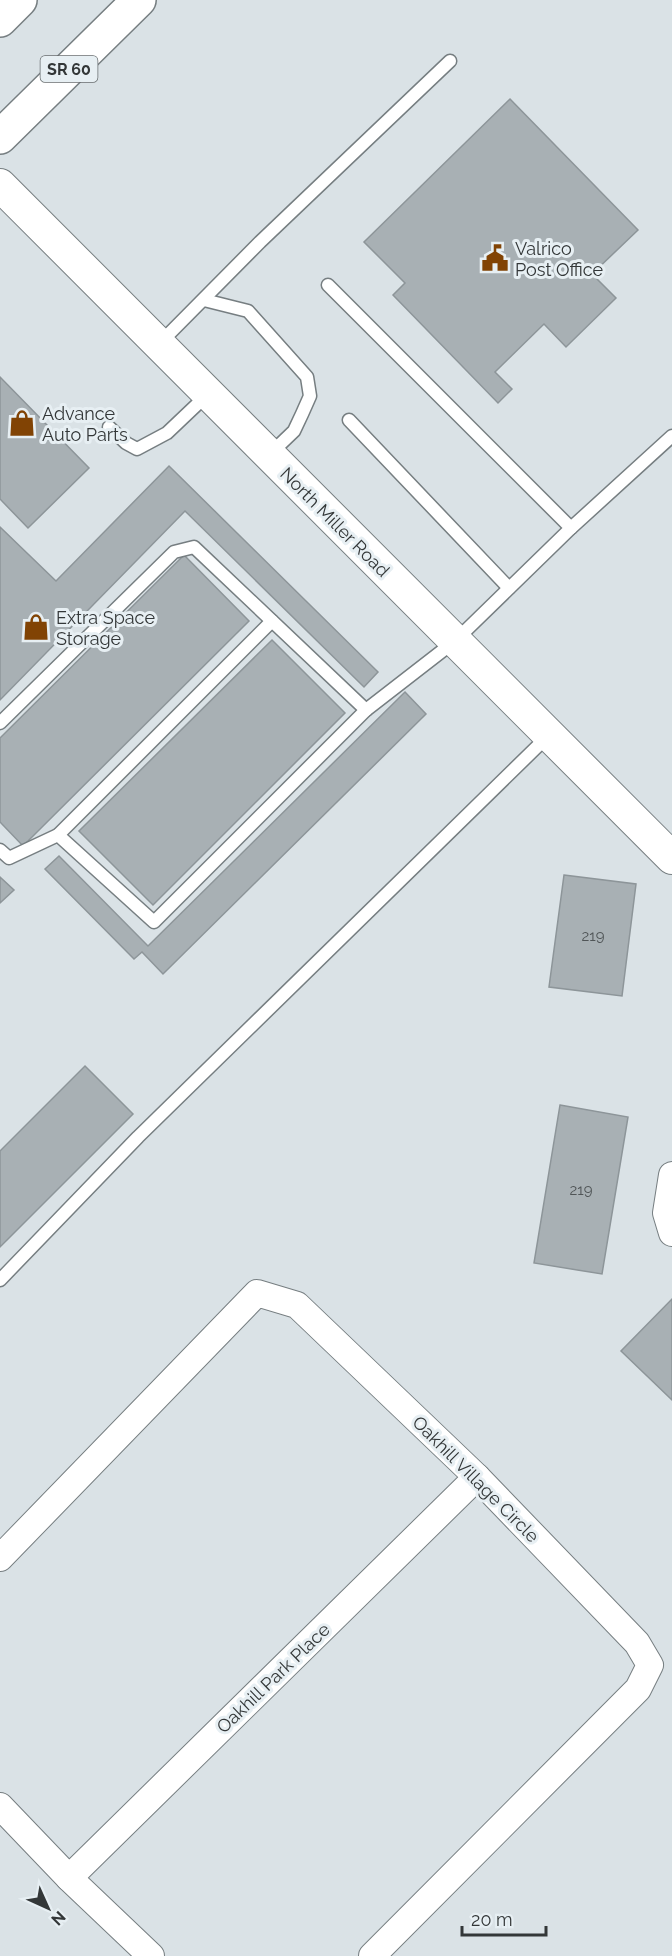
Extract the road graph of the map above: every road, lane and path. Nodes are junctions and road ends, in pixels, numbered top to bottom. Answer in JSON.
{"nodes":[{"id":1,"x":20,"y":0,"type":"edge"},
{"id":2,"x":139,"y":0,"type":"edge"},
{"id":3,"x":0,"y":20,"type":"edge"},
{"id":4,"x":450,"y":61,"type":"dead end"},
{"id":5,"x":0,"y":137,"type":"edge"},
{"id":6,"x":0,"y":185,"type":"edge"},
{"id":7,"x":328,"y":285,"type":"dead end"},
{"id":8,"x":204,"y":300,"type":"junction"},
{"id":9,"x":158,"y":345,"type":"junction"},
{"id":10,"x":207,"y":394,"type":"junction"},
{"id":11,"x":349,"y":420,"type":"dead end"},
{"id":12,"x":109,"y":427,"type":"dead end"},
{"id":13,"x":672,"y":436,"type":"edge"},
{"id":14,"x":269,"y":456,"type":"junction"},
{"id":15,"x":571,"y":528,"type":"junction"},
{"id":16,"x":509,"y":588,"type":"junction"},
{"id":17,"x":272,"y":621,"type":"junction"},
{"id":18,"x":455,"y":641,"type":"junction"},
{"id":19,"x":366,"y":710,"type":"junction"},
{"id":20,"x":0,"y":723,"type":"edge"},
{"id":21,"x":549,"y":735,"type":"junction"},
{"id":22,"x":58,"y":835,"type":"junction"},
{"id":23,"x":0,"y":850,"type":"edge"},
{"id":24,"x":672,"y":858,"type":"edge"},
{"id":25,"x":672,"y":1175,"type":"edge"},
{"id":26,"x":672,"y":1233,"type":"edge"},
{"id":27,"x":0,"y":1280,"type":"edge"},
{"id":28,"x":477,"y":1477,"type":"junction"},
{"id":29,"x":0,"y":1558,"type":"edge"},
{"id":30,"x":0,"y":1806,"type":"edge"},
{"id":31,"x":69,"y":1878,"type":"junction"},
{"id":32,"x":151,"y":1956,"type":"edge"},
{"id":33,"x":372,"y":1956,"type":"edge"}],
"edges":[{"from":1,"to":3,"type":"highway"},
{"from":2,"to":5,"type":"highway","number":"SR 60"},
{"from":4,"to":8,"type":"lane"},
{"from":6,"to":9,"type":"street","name":"North Miller Road"},
{"from":7,"to":15,"type":"lane"},
{"from":8,"to":9,"type":"lane"},
{"from":8,"to":14,"type":"lane"},
{"from":9,"to":10,"type":"street","name":"North Miller Road"},
{"from":10,"to":12,"type":"lane"},
{"from":10,"to":14,"type":"street","name":"North Miller Road"},
{"from":11,"to":16,"type":"lane"},
{"from":13,"to":15,"type":"lane"},
{"from":14,"to":18,"type":"street","name":"North Miller Road"},
{"from":15,"to":16,"type":"lane"},
{"from":16,"to":18,"type":"lane"},
{"from":17,"to":19,"type":"lane"},
{"from":17,"to":20,"type":"lane"},
{"from":17,"to":22,"type":"lane"},
{"from":18,"to":19,"type":"lane"},
{"from":18,"to":21,"type":"street","name":"North Miller Road"},
{"from":19,"to":22,"type":"lane"},
{"from":21,"to":24,"type":"street","name":"North Miller Road"},
{"from":21,"to":27,"type":"lane"},
{"from":22,"to":23,"type":"lane"},
{"from":25,"to":26,"type":"street"},
{"from":28,"to":29,"type":"street","name":"Oakhill Village Circle"},
{"from":28,"to":31,"type":"street","name":"Oakhill Park Place"},
{"from":28,"to":33,"type":"street","name":"Oakhill Village Circle"},
{"from":30,"to":31,"type":"street"},
{"from":31,"to":32,"type":"street"}]}
